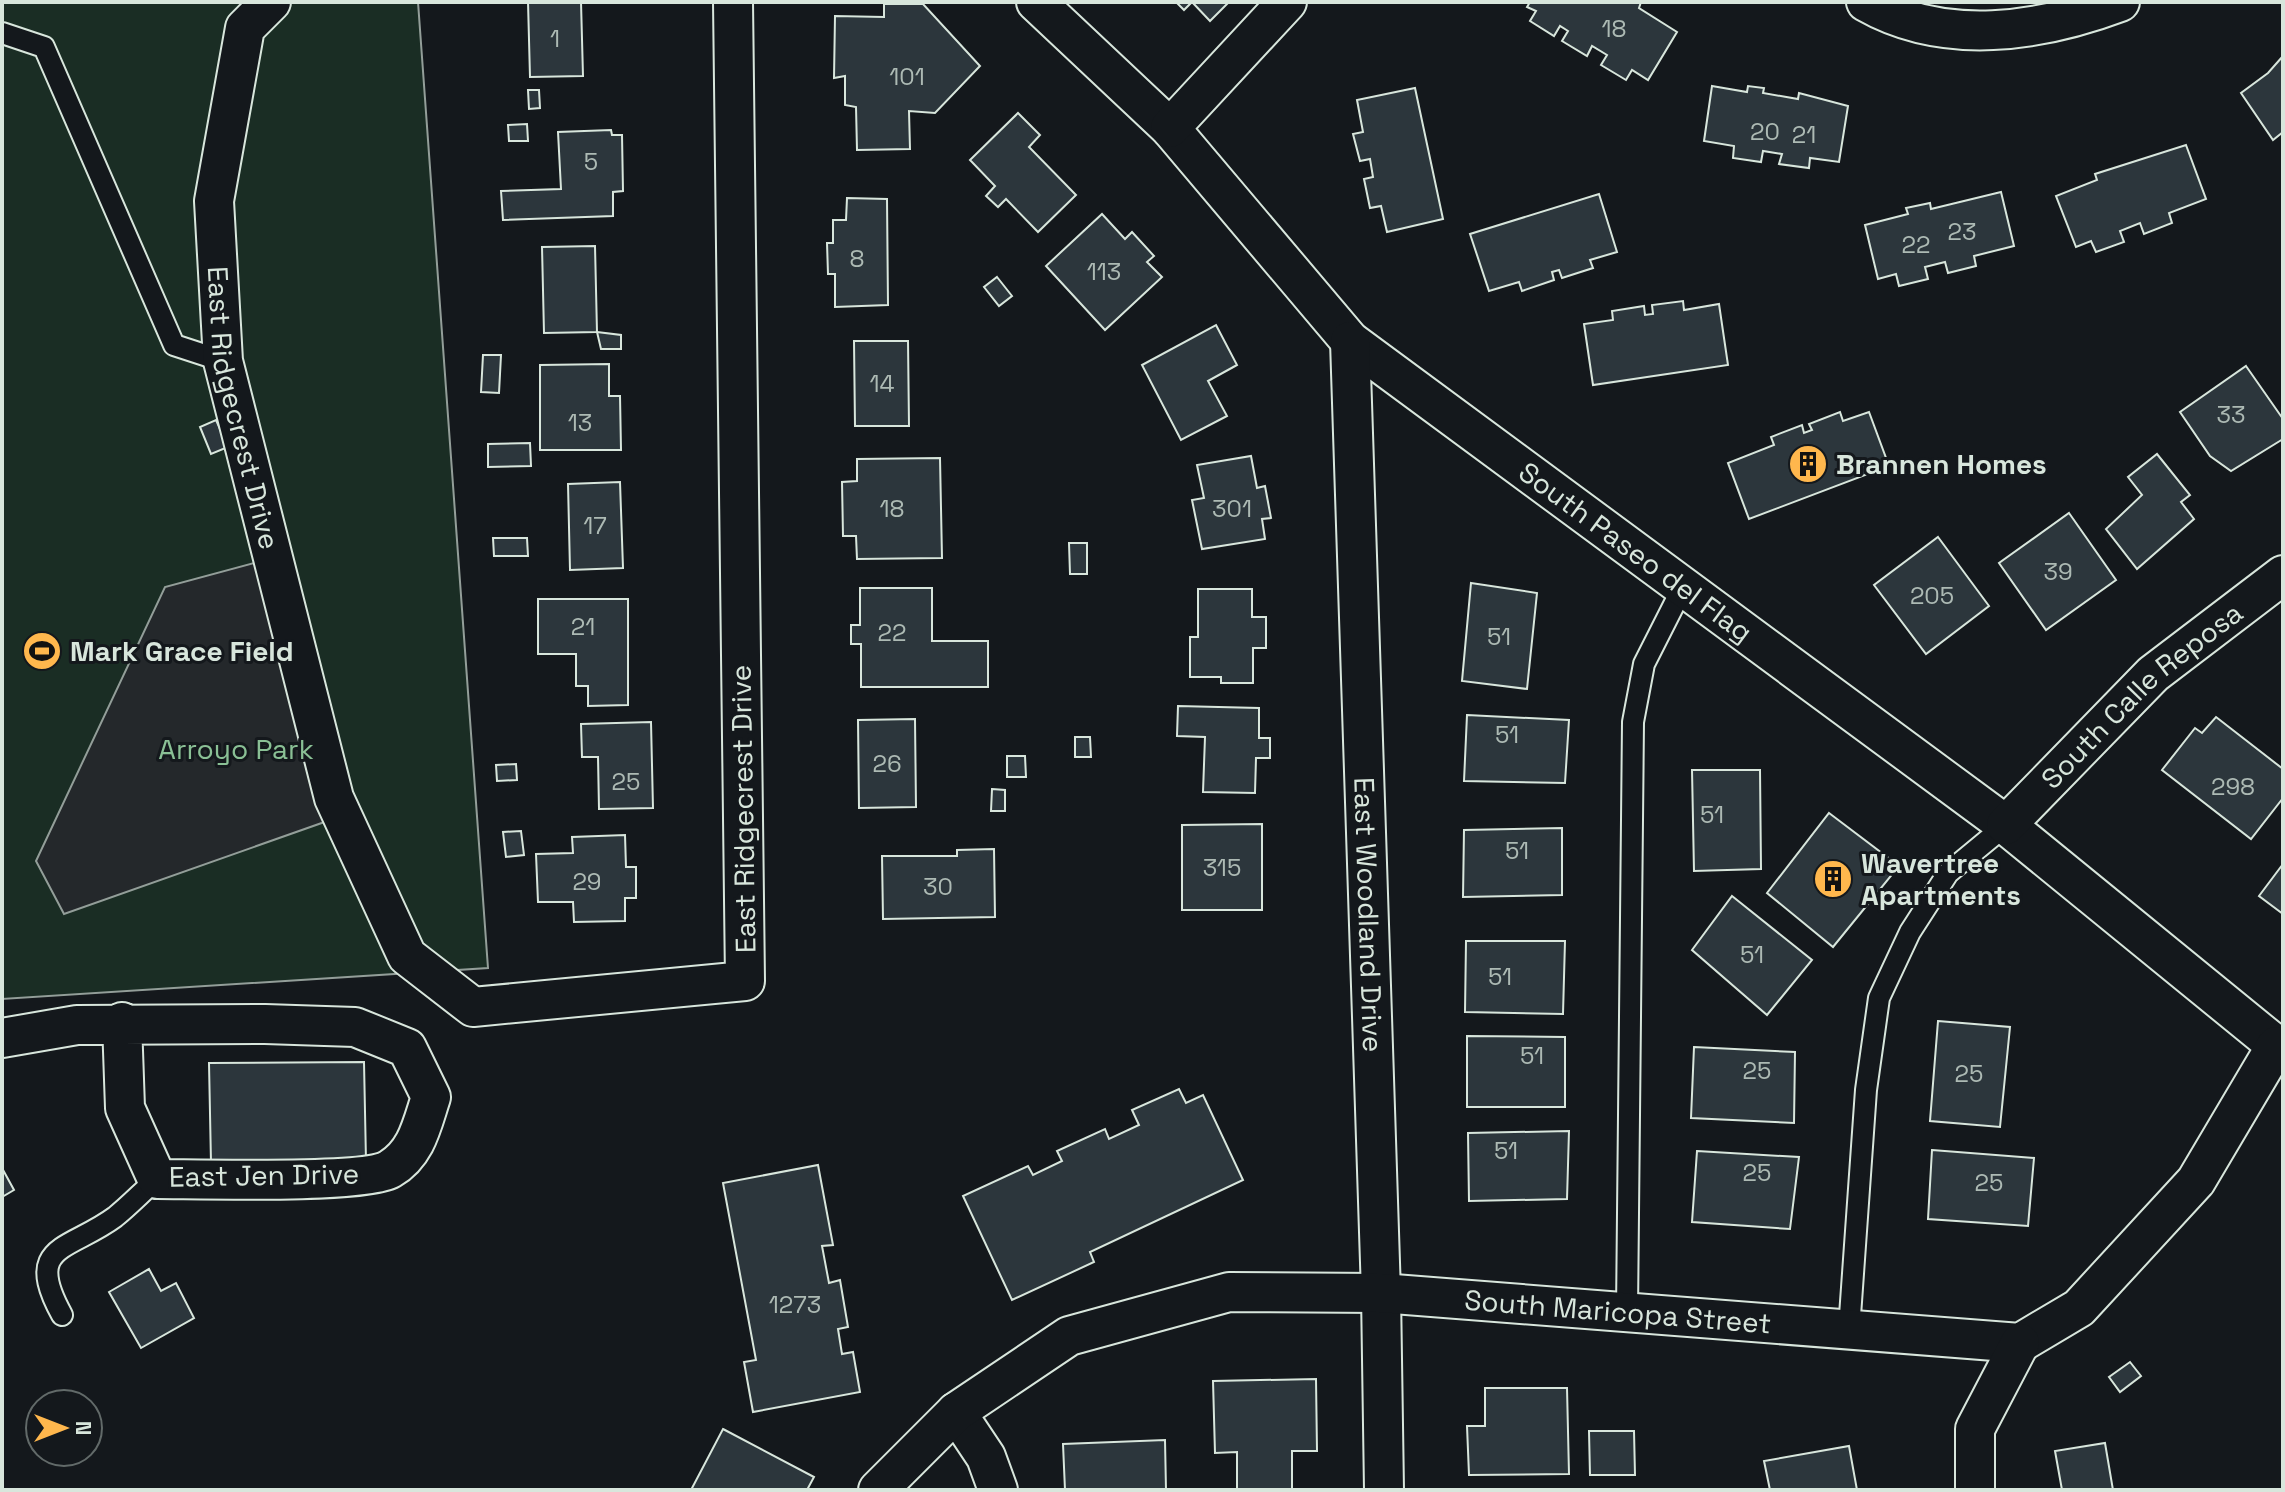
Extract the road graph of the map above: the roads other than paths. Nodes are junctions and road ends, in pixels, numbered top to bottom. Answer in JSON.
{"nodes":[{"id":1,"x":271,"y":2,"type":"edge"},
{"id":2,"x":733,"y":2,"type":"edge"},
{"id":3,"x":1036,"y":2,"type":"edge"},
{"id":4,"x":1287,"y":2,"type":"edge"},
{"id":5,"x":1866,"y":2,"type":"edge"},
{"id":6,"x":2120,"y":2,"type":"edge"},
{"id":7,"x":2,"y":33,"type":"edge"},
{"id":8,"x":1170,"y":128,"type":"junction"},
{"id":9,"x":1350,"y":341,"type":"junction"},
{"id":10,"x":223,"y":361,"type":"junction"},
{"id":11,"x":2283,"y":575,"type":"edge"},
{"id":12,"x":1683,"y":587,"type":"junction"},
{"id":13,"x":2006,"y":825,"type":"junction"},
{"id":14,"x":122,"y":1022,"type":"junction"},
{"id":15,"x":2,"y":1038,"type":"edge"},
{"id":16,"x":2279,"y":1048,"type":"edge"},
{"id":17,"x":157,"y":1179,"type":"junction"},
{"id":18,"x":1381,"y":1293,"type":"junction"},
{"id":19,"x":1627,"y":1312,"type":"junction"},
{"id":20,"x":62,"y":1315,"type":"dead end"},
{"id":21,"x":1849,"y":1330,"type":"junction"},
{"id":22,"x":2020,"y":1343,"type":"junction"},
{"id":23,"x":956,"y":1412,"type":"junction"},
{"id":24,"x":878,"y":1490,"type":"edge"},
{"id":25,"x":998,"y":1490,"type":"edge"},
{"id":26,"x":1384,"y":1490,"type":"edge"},
{"id":27,"x":1975,"y":1490,"type":"edge"}],
"edges":[{"from":1,"to":10,"type":"street","name":"East Ridgecrest Drive"},
{"from":2,"to":10,"type":"street","name":"East Ridgecrest Drive"},
{"from":3,"to":8,"type":"street","name":"South Paseo del Flag"},
{"from":4,"to":8,"type":"street"},
{"from":5,"to":6,"type":"street"},
{"from":7,"to":10,"type":"lane"},
{"from":8,"to":9,"type":"street","name":"South Paseo del Flag"},
{"from":9,"to":12,"type":"street","name":"South Paseo del Flag"},
{"from":9,"to":18,"type":"street","name":"East Woodland Drive"},
{"from":11,"to":13,"type":"street","name":"South Calle Reposa"},
{"from":12,"to":13,"type":"street","name":"South Paseo del Flag"},
{"from":12,"to":19,"type":"lane"},
{"from":13,"to":16,"type":"street","name":"South Paseo del Flag"},
{"from":13,"to":21,"type":"lane"},
{"from":14,"to":15,"type":"street","name":"East Jen Drive"},
{"from":14,"to":17,"type":"street","name":"East Jen Drive"},
{"from":14,"to":17,"type":"street","name":"East Jen Drive"},
{"from":16,"to":22,"type":"street"},
{"from":17,"to":20,"type":"lane"},
{"from":18,"to":19,"type":"street","name":"South Maricopa Street"},
{"from":18,"to":23,"type":"street","name":"South Maricopa Street"},
{"from":18,"to":26,"type":"street","name":"East Woodland Drive"},
{"from":19,"to":21,"type":"street","name":"South Maricopa Street"},
{"from":21,"to":22,"type":"street","name":"South Maricopa Street"},
{"from":22,"to":27,"type":"street"},
{"from":23,"to":24,"type":"street","name":"South Maricopa Street"},
{"from":23,"to":25,"type":"street"}]}
